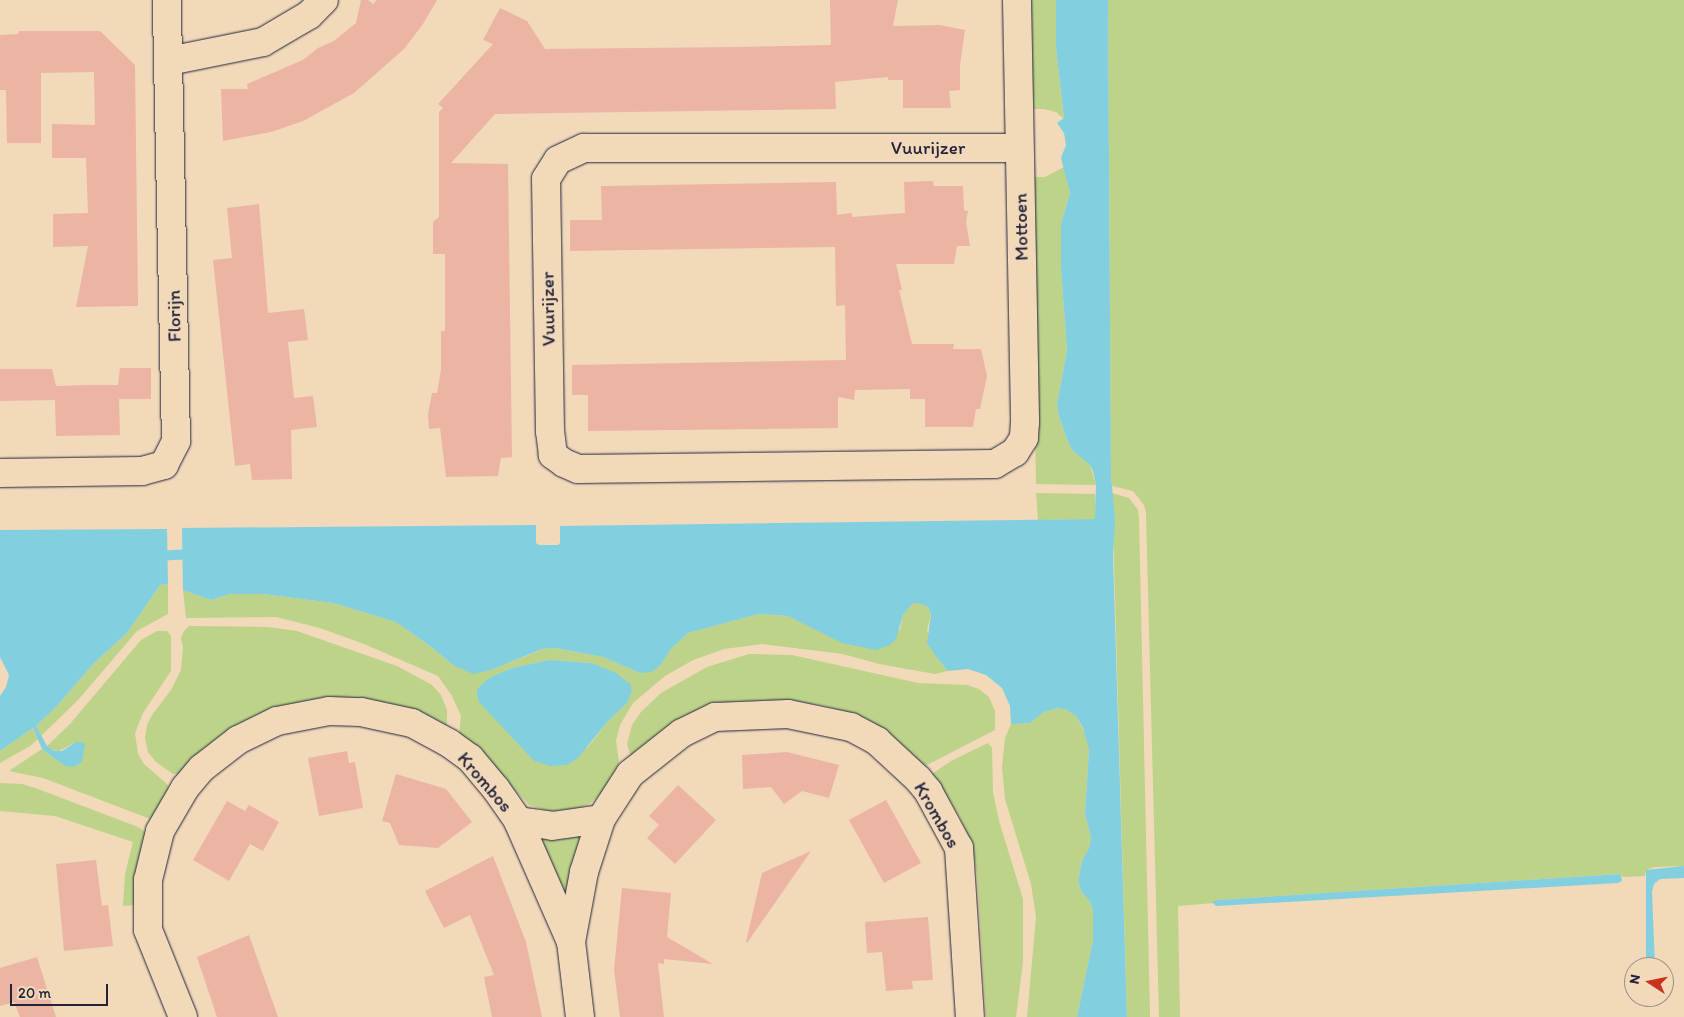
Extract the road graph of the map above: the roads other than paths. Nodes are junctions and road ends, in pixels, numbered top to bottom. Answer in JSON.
{"nodes":[{"id":1,"x":167,"y":0,"type":"edge"},
{"id":2,"x":324,"y":0,"type":"edge"},
{"id":3,"x":1017,"y":0,"type":"edge"},
{"id":4,"x":169,"y":61,"type":"junction"},
{"id":5,"x":1019,"y":148,"type":"junction"},
{"id":6,"x":1016,"y":452,"type":"joint"},
{"id":7,"x":0,"y":473,"type":"edge"},
{"id":8,"x":601,"y":818,"type":"junction"},
{"id":9,"x":518,"y":821,"type":"junction"},
{"id":10,"x":571,"y":942,"type":"junction"},
{"id":11,"x":183,"y":1017,"type":"edge"},
{"id":12,"x":580,"y":1017,"type":"edge"},
{"id":13,"x":970,"y":1017,"type":"edge"}],
"edges":[{"from":1,"to":4,"type":"street","name":"Florijn"},
{"from":2,"to":4,"type":"street"},
{"from":3,"to":5,"type":"street","name":"Mottoen"},
{"from":4,"to":7,"type":"street","name":"Florijn"},
{"from":5,"to":6,"type":"street","name":"Mottoen"},
{"from":5,"to":6,"type":"street","name":"Vuurijzer"},
{"from":8,"to":9,"type":"street","name":"Krombos"},
{"from":8,"to":10,"type":"street","name":"Krombos"},
{"from":8,"to":13,"type":"street","name":"Krombos"},
{"from":9,"to":10,"type":"street","name":"Krombos"},
{"from":9,"to":11,"type":"street","name":"Krombos"},
{"from":10,"to":12,"type":"street","name":"Krombos"}]}
